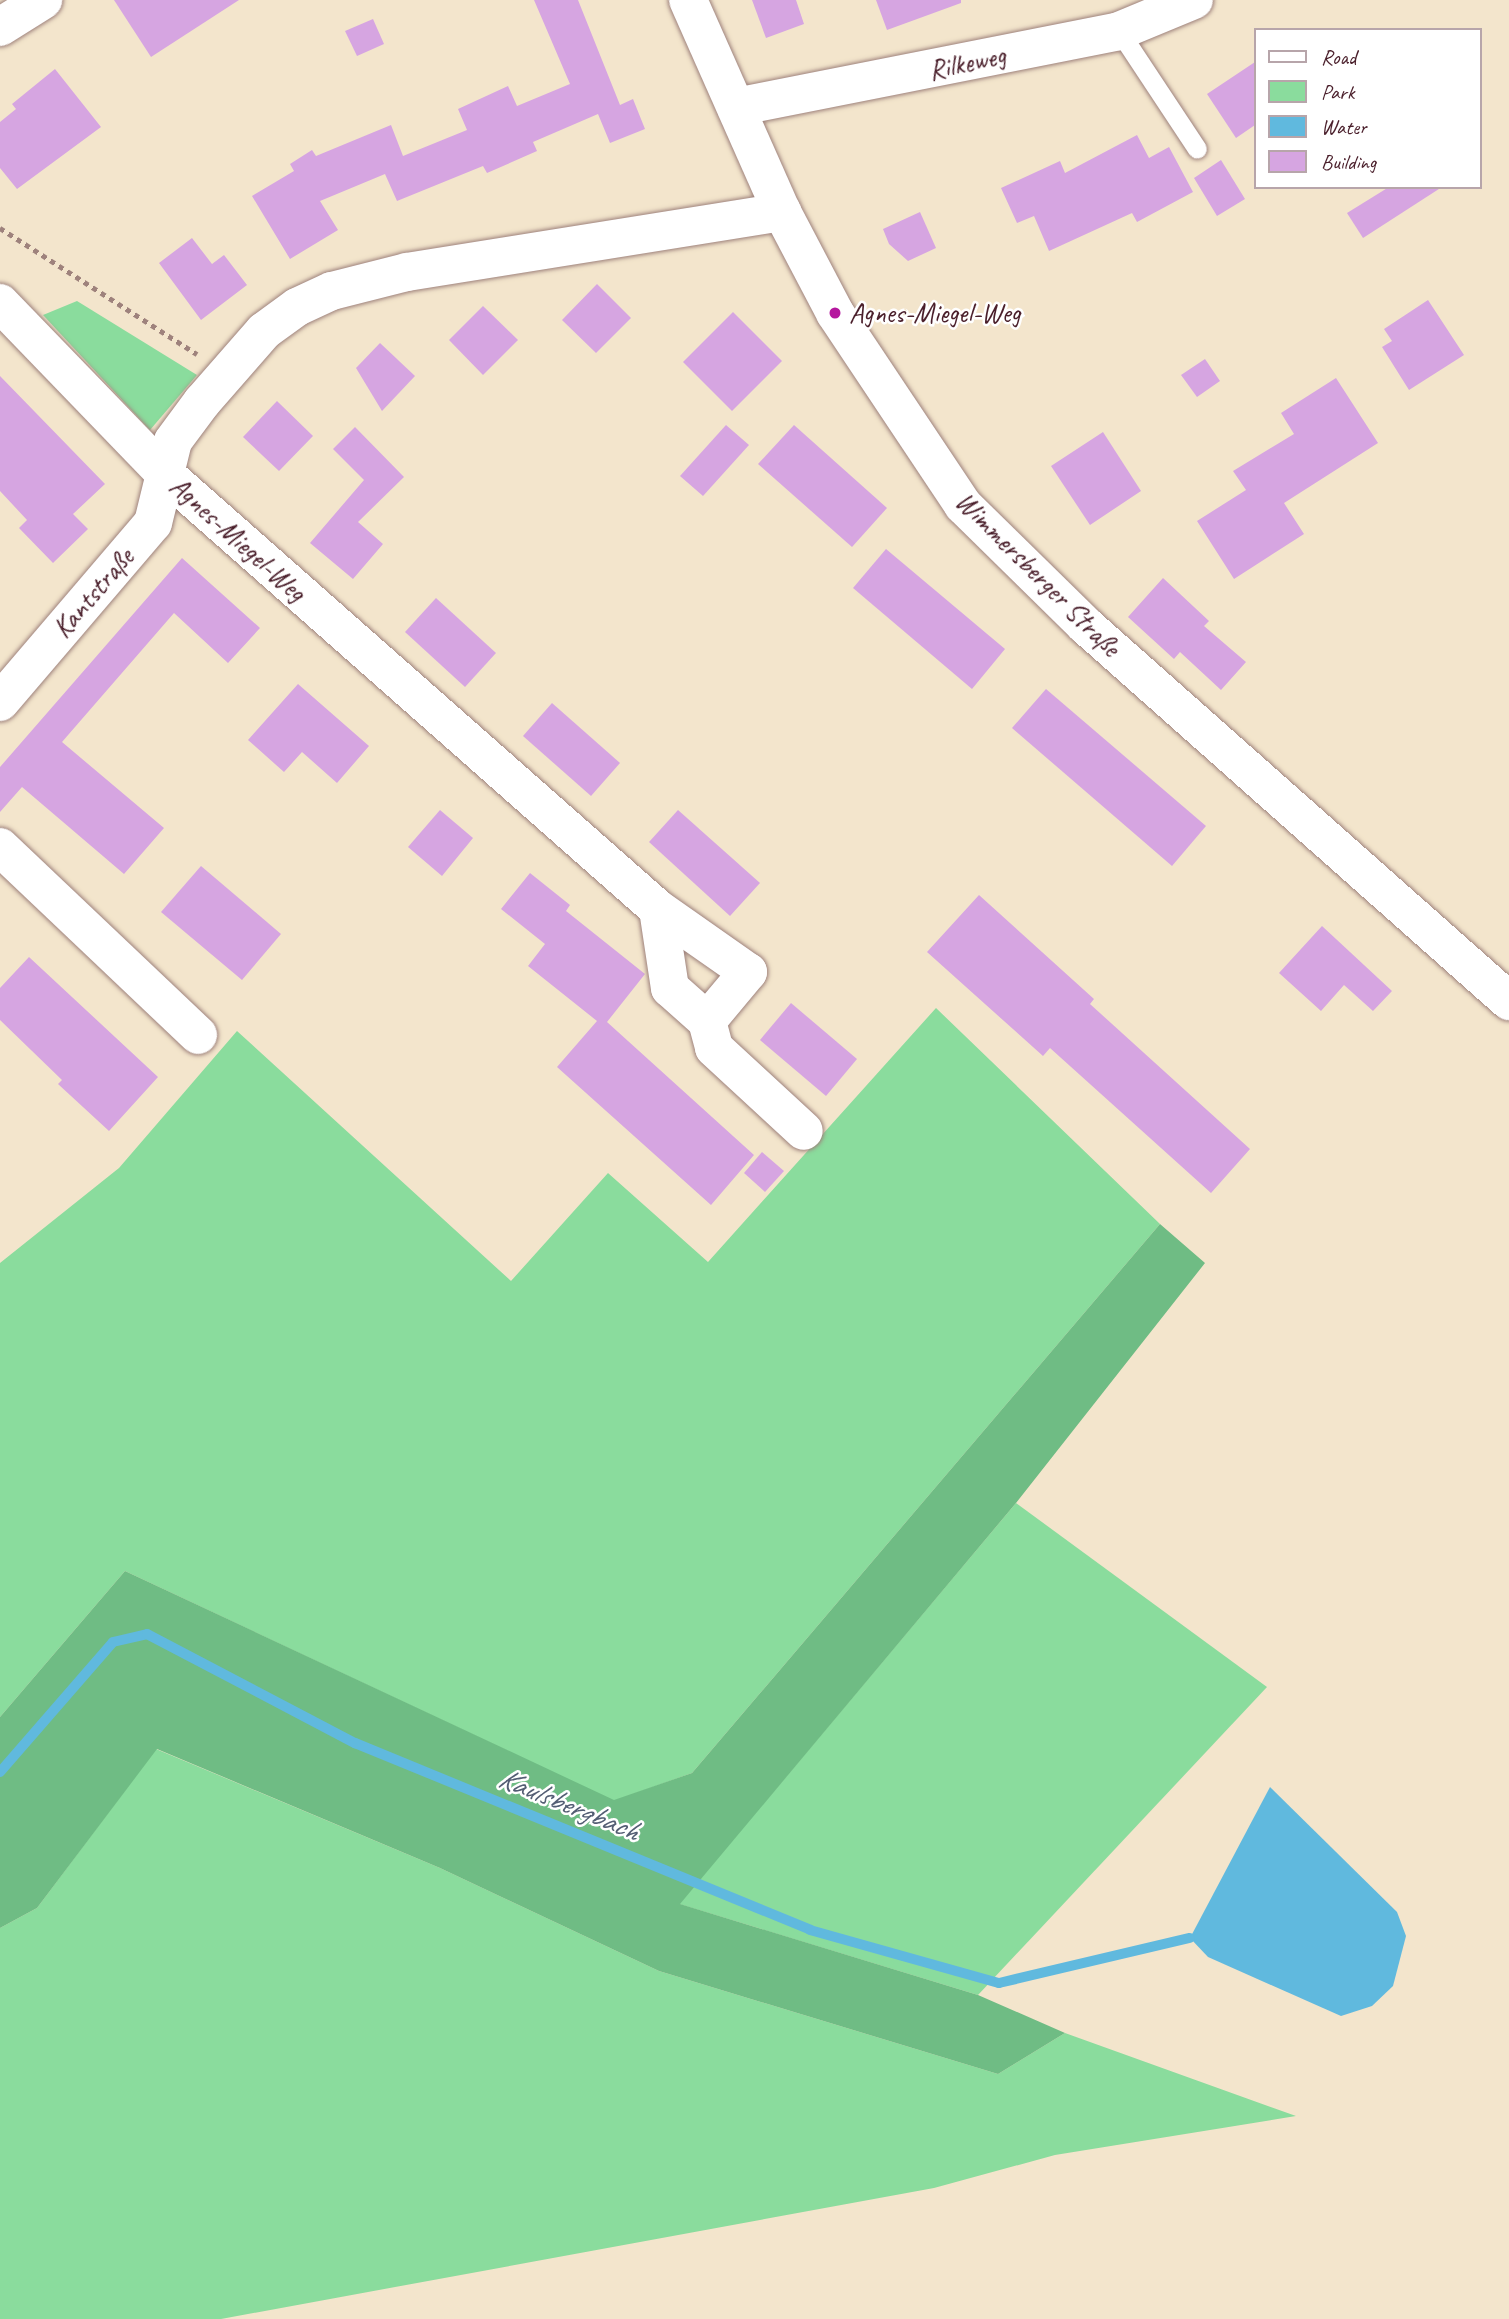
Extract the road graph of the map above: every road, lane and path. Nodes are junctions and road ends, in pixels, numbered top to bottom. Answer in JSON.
{"nodes":[{"id":1,"x":43,"y":0,"type":"edge"},
{"id":2,"x":688,"y":0,"type":"edge"},
{"id":3,"x":1194,"y":0,"type":"edge"},
{"id":4,"x":0,"y":27,"type":"edge"},
{"id":5,"x":1119,"y":31,"type":"junction"},
{"id":6,"x":736,"y":107,"type":"junction"},
{"id":7,"x":1197,"y":149,"type":"dead end"},
{"id":8,"x":782,"y":212,"type":"junction"},
{"id":9,"x":0,"y":228,"type":"edge"},
{"id":10,"x":0,"y":303,"type":"edge"},
{"id":11,"x":227,"y":373,"type":"junction"},
{"id":12,"x":164,"y":473,"type":"junction"},
{"id":13,"x":0,"y":702,"type":"edge"},
{"id":14,"x":0,"y":847,"type":"edge"},
{"id":15,"x":659,"y":909,"type":"junction"},
{"id":16,"x":1509,"y":1001,"type":"edge"},
{"id":17,"x":707,"y":1021,"type":"junction"},
{"id":18,"x":198,"y":1035,"type":"dead end"},
{"id":19,"x":804,"y":1131,"type":"dead end"}],
"edges":[{"from":1,"to":4,"type":"street"},
{"from":2,"to":6,"type":"street","name":"Wimmersberger Straße"},
{"from":3,"to":5,"type":"street","name":"Rilkeweg"},
{"from":5,"to":6,"type":"street","name":"Rilkeweg"},
{"from":5,"to":7,"type":"lane"},
{"from":6,"to":8,"type":"street","name":"Wimmersberger Straße"},
{"from":8,"to":11,"type":"street","name":"Agnes-Miegel-Weg"},
{"from":8,"to":16,"type":"street","name":"Wimmersberger Straße"},
{"from":9,"to":11,"type":"path"},
{"from":10,"to":12,"type":"street"},
{"from":11,"to":12,"type":"street","name":"Agnes-Miegel-Weg"},
{"from":12,"to":13,"type":"street","name":"Kantstraße"},
{"from":12,"to":15,"type":"street","name":"Agnes-Miegel-Weg"},
{"from":14,"to":18,"type":"street"},
{"from":15,"to":17,"type":"street"},
{"from":15,"to":17,"type":"street","name":"Agnes-Miegel-Weg"},
{"from":17,"to":19,"type":"street"}]}
